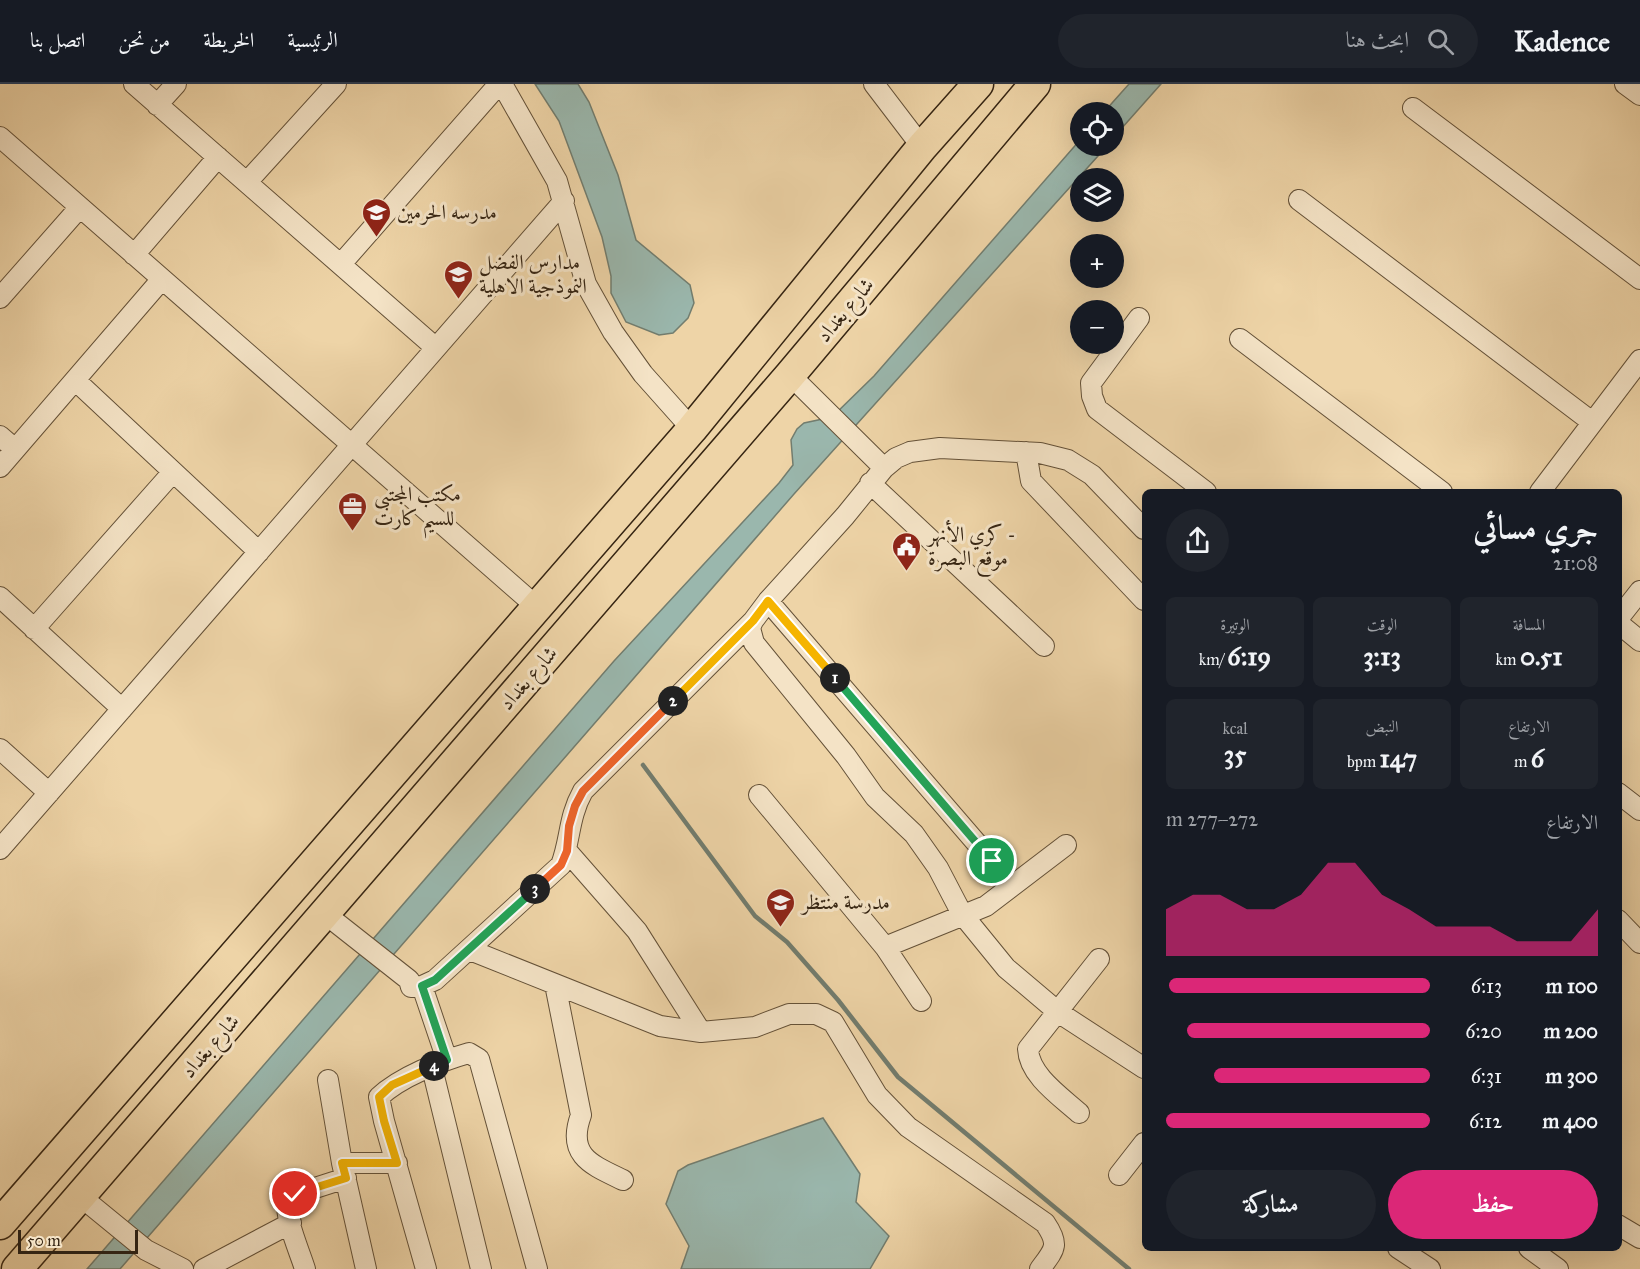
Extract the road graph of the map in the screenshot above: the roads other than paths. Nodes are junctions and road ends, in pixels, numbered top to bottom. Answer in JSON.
{"nodes":[{"id":1,"x":134,"y":84,"type":"edge"},
{"id":2,"x":176,"y":84,"type":"edge"},
{"id":3,"x":336,"y":84,"type":"edge"},
{"id":4,"x":500,"y":84,"type":"edge"},
{"id":5,"x":874,"y":84,"type":"edge"},
{"id":6,"x":978,"y":84,"type":"edge"},
{"id":7,"x":1035,"y":84,"type":"edge"},
{"id":8,"x":1625,"y":84,"type":"edge"},
{"id":9,"x":1640,"y":95,"type":"edge"},
{"id":10,"x":157,"y":105,"type":"junction"},
{"id":11,"x":1413,"y":108,"type":"dead end"},
{"id":12,"x":0,"y":137,"type":"edge"},
{"id":13,"x":922,"y":147,"type":"junction"},
{"id":14,"x":218,"y":157,"type":"junction"},
{"id":15,"x":247,"y":182,"type":"junction"},
{"id":16,"x":1299,"y":200,"type":"dead end"},
{"id":17,"x":564,"y":201,"type":"junction"},
{"id":18,"x":80,"y":207,"type":"junction"},
{"id":19,"x":134,"y":255,"type":"junction"},
{"id":20,"x":341,"y":264,"type":"junction"},
{"id":21,"x":162,"y":279,"type":"junction"},
{"id":22,"x":1640,"y":279,"type":"edge"},
{"id":23,"x":0,"y":298,"type":"edge"},
{"id":24,"x":1139,"y":318,"type":"dead end"},
{"id":25,"x":1240,"y":339,"type":"dead end"},
{"id":26,"x":436,"y":348,"type":"junction"},
{"id":27,"x":1640,"y":360,"type":"edge"},
{"id":28,"x":790,"y":375,"type":"junction"},
{"id":29,"x":75,"y":380,"type":"junction"},
{"id":30,"x":1592,"y":422,"type":"junction"},
{"id":31,"x":692,"y":429,"type":"junction"},
{"id":32,"x":0,"y":436,"type":"edge"},
{"id":33,"x":352,"y":445,"type":"junction"},
{"id":34,"x":15,"y":449,"type":"junction"},
{"id":35,"x":1026,"y":452,"type":"junction"},
{"id":36,"x":0,"y":467,"type":"edge"},
{"id":37,"x":884,"y":468,"type":"junction"},
{"id":38,"x":173,"y":472,"type":"junction"},
{"id":39,"x":870,"y":483,"type":"junction"},
{"id":40,"x":1202,"y":489,"type":"edge"},
{"id":41,"x":1438,"y":489,"type":"edge"},
{"id":42,"x":1542,"y":489,"type":"edge"},
{"id":43,"x":1142,"y":527,"type":"edge"},
{"id":44,"x":259,"y":552,"type":"junction"},
{"id":45,"x":1640,"y":591,"type":"edge"},
{"id":46,"x":0,"y":597,"type":"edge"},
{"id":47,"x":1142,"y":598,"type":"edge"},
{"id":48,"x":768,"y":601,"type":"junction"},
{"id":49,"x":537,"y":607,"type":"junction"},
{"id":50,"x":1622,"y":616,"type":"edge"},
{"id":51,"x":753,"y":621,"type":"junction"},
{"id":52,"x":1622,"y":624,"type":"edge"},
{"id":53,"x":34,"y":629,"type":"junction"},
{"id":54,"x":1640,"y":640,"type":"edge"},
{"id":55,"x":1044,"y":646,"type":"dead end"},
{"id":56,"x":122,"y":709,"type":"junction"},
{"id":57,"x":0,"y":749,"type":"edge"},
{"id":58,"x":49,"y":793,"type":"junction"},
{"id":59,"x":759,"y":795,"type":"dead end"},
{"id":60,"x":1622,"y":796,"type":"edge"},
{"id":61,"x":1640,"y":810,"type":"edge"},
{"id":62,"x":1066,"y":845,"type":"dead end"},
{"id":63,"x":0,"y":849,"type":"edge"},
{"id":64,"x":567,"y":851,"type":"junction"},
{"id":65,"x":992,"y":861,"type":"dead end"},
{"id":66,"x":962,"y":914,"type":"junction"},
{"id":67,"x":333,"y":920,"type":"junction"},
{"id":68,"x":1622,"y":924,"type":"edge"},
{"id":69,"x":1640,"y":943,"type":"edge"},
{"id":70,"x":885,"y":946,"type":"junction"},
{"id":71,"x":470,"y":950,"type":"junction"},
{"id":72,"x":1099,"y":959,"type":"dead end"},
{"id":73,"x":416,"y":983,"type":"junction"},
{"id":74,"x":555,"y":984,"type":"junction"},
{"id":75,"x":921,"y":1001,"type":"dead end"},
{"id":76,"x":1058,"y":1012,"type":"junction"},
{"id":77,"x":701,"y":1032,"type":"junction"},
{"id":78,"x":439,"y":1064,"type":"junction"},
{"id":79,"x":1142,"y":1067,"type":"edge"},
{"id":80,"x":328,"y":1080,"type":"dead end"},
{"id":81,"x":1079,"y":1113,"type":"dead end"},
{"id":82,"x":1142,"y":1146,"type":"edge"},
{"id":83,"x":397,"y":1163,"type":"junction"},
{"id":84,"x":344,"y":1171,"type":"junction"},
{"id":85,"x":1119,"y":1175,"type":"dead end"},
{"id":86,"x":623,"y":1180,"type":"dead end"},
{"id":87,"x":80,"y":1196,"type":"junction"},
{"id":88,"x":291,"y":1223,"type":"junction"},
{"id":89,"x":0,"y":1224,"type":"edge"},
{"id":90,"x":1622,"y":1227,"type":"edge"},
{"id":91,"x":1640,"y":1238,"type":"edge"},
{"id":92,"x":1403,"y":1251,"type":"edge"},
{"id":93,"x":1533,"y":1251,"type":"edge"},
{"id":94,"x":17,"y":1269,"type":"edge"},
{"id":95,"x":183,"y":1269,"type":"edge"},
{"id":96,"x":204,"y":1269,"type":"edge"},
{"id":97,"x":305,"y":1269,"type":"edge"},
{"id":98,"x":366,"y":1269,"type":"edge"},
{"id":99,"x":426,"y":1269,"type":"edge"},
{"id":100,"x":481,"y":1269,"type":"edge"},
{"id":101,"x":537,"y":1269,"type":"edge"},
{"id":102,"x":1040,"y":1269,"type":"edge"},
{"id":103,"x":1430,"y":1269,"type":"edge"},
{"id":104,"x":1558,"y":1269,"type":"edge"}],
"edges":[{"from":1,"to":10,"type":"street"},
{"from":2,"to":10,"type":"street"},
{"from":3,"to":15,"type":"street"},
{"from":4,"to":17,"type":"street"},
{"from":4,"to":20,"type":"street"},
{"from":5,"to":13,"type":"street"},
{"from":6,"to":13,"type":"highway","name":"شارع بغداد"},
{"from":7,"to":28,"type":"highway","name":"شارع بغداد"},
{"from":8,"to":9,"type":"street"},
{"from":10,"to":14,"type":"street"},
{"from":11,"to":22,"type":"street"},
{"from":12,"to":18,"type":"street"},
{"from":13,"to":31,"type":"highway","name":"شارع بغداد"},
{"from":14,"to":15,"type":"street"},
{"from":14,"to":19,"type":"street"},
{"from":15,"to":20,"type":"street"},
{"from":16,"to":30,"type":"street"},
{"from":17,"to":26,"type":"street"},
{"from":17,"to":31,"type":"street"},
{"from":18,"to":19,"type":"street"},
{"from":18,"to":23,"type":"street"},
{"from":19,"to":21,"type":"street"},
{"from":20,"to":26,"type":"street"},
{"from":21,"to":29,"type":"street"},
{"from":21,"to":33,"type":"street"},
{"from":24,"to":40,"type":"street"},
{"from":25,"to":41,"type":"street"},
{"from":26,"to":33,"type":"street"},
{"from":27,"to":30,"type":"street"},
{"from":28,"to":37,"type":"street"},
{"from":28,"to":67,"type":"highway","name":"شارع بغداد"},
{"from":29,"to":34,"type":"street"},
{"from":29,"to":38,"type":"street"},
{"from":30,"to":42,"type":"street"},
{"from":31,"to":49,"type":"highway","name":"شارع بغداد"},
{"from":32,"to":34,"type":"street"},
{"from":33,"to":44,"type":"street"},
{"from":33,"to":49,"type":"street"},
{"from":34,"to":36,"type":"street"},
{"from":35,"to":37,"type":"street"},
{"from":35,"to":43,"type":"street"},
{"from":35,"to":47,"type":"street"},
{"from":37,"to":39,"type":"street"},
{"from":38,"to":44,"type":"street"},
{"from":38,"to":53,"type":"street"},
{"from":39,"to":48,"type":"street"},
{"from":39,"to":55,"type":"street"},
{"from":44,"to":56,"type":"street"},
{"from":45,"to":50,"type":"street"},
{"from":46,"to":53,"type":"street"},
{"from":48,"to":51,"type":"street"},
{"from":48,"to":65,"type":"street"},
{"from":49,"to":89,"type":"highway","name":"شارع بغداد"},
{"from":51,"to":64,"type":"street"},
{"from":51,"to":66,"type":"street"},
{"from":52,"to":54,"type":"street"},
{"from":53,"to":56,"type":"street"},
{"from":56,"to":58,"type":"street"},
{"from":57,"to":58,"type":"street"},
{"from":58,"to":63,"type":"street"},
{"from":59,"to":70,"type":"street"},
{"from":60,"to":61,"type":"street"},
{"from":62,"to":66,"type":"street"},
{"from":64,"to":71,"type":"street"},
{"from":64,"to":77,"type":"street"},
{"from":66,"to":70,"type":"street"},
{"from":66,"to":76,"type":"street"},
{"from":67,"to":73,"type":"street"},
{"from":67,"to":87,"type":"highway","name":"شارع بغداد"},
{"from":68,"to":69,"type":"street"},
{"from":70,"to":75,"type":"street"},
{"from":71,"to":73,"type":"street"},
{"from":71,"to":74,"type":"street"},
{"from":72,"to":76,"type":"street"},
{"from":73,"to":78,"type":"street"},
{"from":74,"to":77,"type":"street"},
{"from":74,"to":86,"type":"street"},
{"from":76,"to":79,"type":"street"},
{"from":76,"to":81,"type":"street"},
{"from":77,"to":102,"type":"street"},
{"from":78,"to":83,"type":"street"},
{"from":78,"to":100,"type":"street"},
{"from":78,"to":101,"type":"street"},
{"from":80,"to":84,"type":"street"},
{"from":82,"to":85,"type":"street"},
{"from":83,"to":84,"type":"street"},
{"from":83,"to":99,"type":"street"},
{"from":84,"to":88,"type":"street"},
{"from":84,"to":98,"type":"street"},
{"from":87,"to":94,"type":"highway","name":"شارع بغداد"},
{"from":87,"to":95,"type":"street"},
{"from":88,"to":96,"type":"street"},
{"from":88,"to":97,"type":"street"},
{"from":90,"to":91,"type":"street"},
{"from":92,"to":103,"type":"street"},
{"from":93,"to":104,"type":"street"}]}
